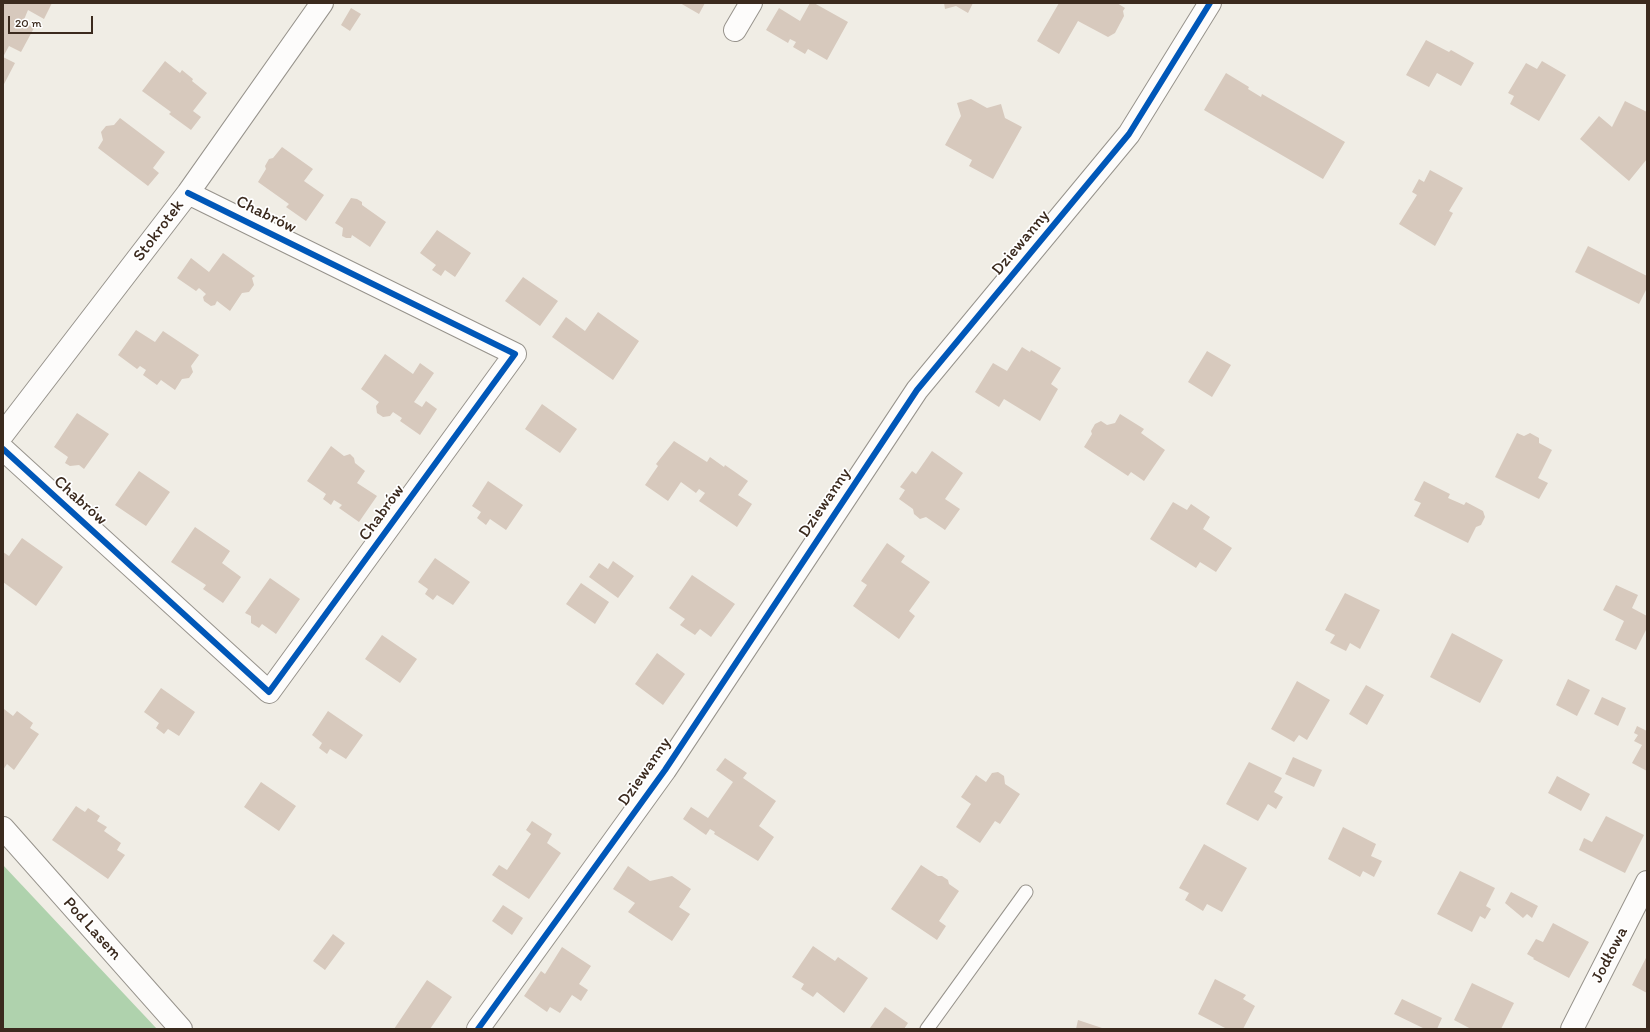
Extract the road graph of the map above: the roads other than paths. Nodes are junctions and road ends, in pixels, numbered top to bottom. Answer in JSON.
{"nodes":[{"id":1,"x":322,"y":3,"type":"edge"},
{"id":2,"x":750,"y":3,"type":"edge"},
{"id":3,"x":1210,"y":3,"type":"edge"},
{"id":4,"x":735,"y":30,"type":"dead end"},
{"id":5,"x":188,"y":193,"type":"junction"},
{"id":6,"x":3,"y":434,"type":"edge"},
{"id":7,"x":3,"y":449,"type":"edge"},
{"id":8,"x":3,"y":828,"type":"edge"},
{"id":9,"x":1647,"y":882,"type":"edge"},
{"id":10,"x":1026,"y":892,"type":"dead end"},
{"id":11,"x":181,"y":1029,"type":"edge"},
{"id":12,"x":478,"y":1029,"type":"edge"},
{"id":13,"x":927,"y":1029,"type":"edge"},
{"id":14,"x":1572,"y":1029,"type":"edge"}],
"edges":[{"from":1,"to":5,"type":"street","name":"Stokrotek"},
{"from":2,"to":4,"type":"street"},
{"from":3,"to":12,"type":"street","name":"Dziewanny"},
{"from":5,"to":6,"type":"street","name":"Stokrotek"},
{"from":5,"to":7,"type":"street","name":"Chabrów"},
{"from":8,"to":11,"type":"street","name":"Pod Lasem"},
{"from":9,"to":14,"type":"street","name":"Jodłowa"},
{"from":10,"to":13,"type":"lane"}]}
